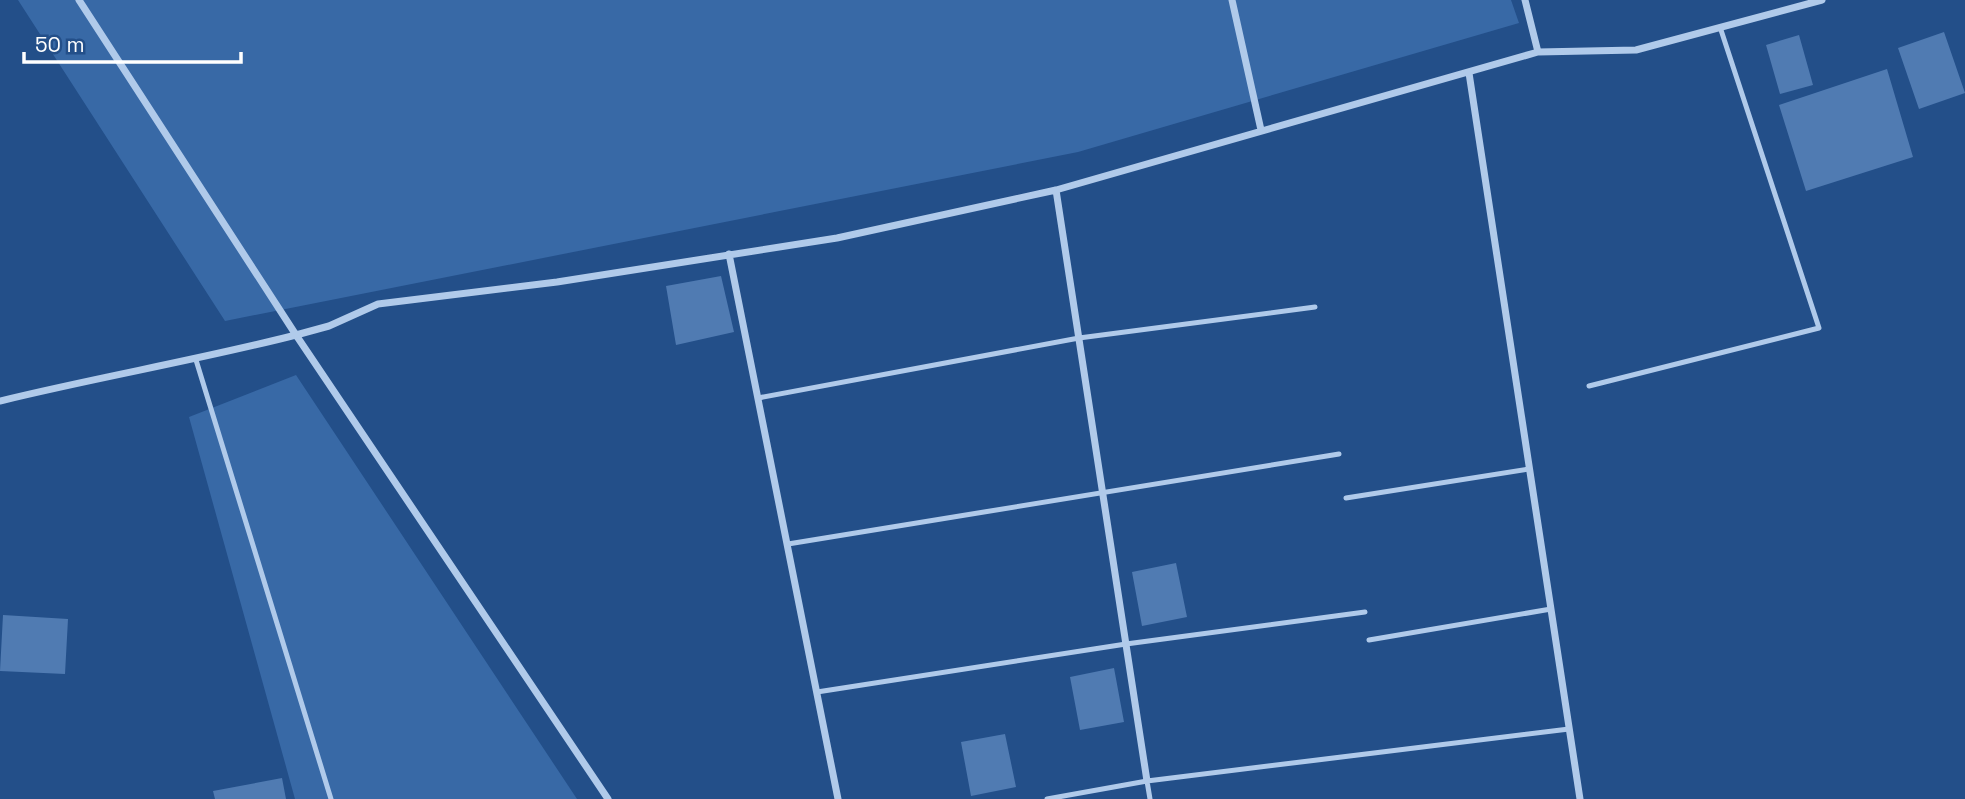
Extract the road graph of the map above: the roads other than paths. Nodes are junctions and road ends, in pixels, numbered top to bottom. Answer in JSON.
{"nodes":[{"id":1,"x":79,"y":0,"type":"edge"},
{"id":2,"x":1232,"y":0,"type":"edge"},
{"id":3,"x":1525,"y":0,"type":"edge"},
{"id":4,"x":1822,"y":0,"type":"edge"},
{"id":5,"x":1721,"y":30,"type":"junction"},
{"id":6,"x":1538,"y":52,"type":"junction"},
{"id":7,"x":1469,"y":73,"type":"junction"},
{"id":8,"x":1261,"y":130,"type":"junction"},
{"id":9,"x":1056,"y":190,"type":"junction"},
{"id":10,"x":729,"y":254,"type":"junction"},
{"id":11,"x":1315,"y":307,"type":"dead end"},
{"id":12,"x":296,"y":335,"type":"junction"},
{"id":13,"x":1079,"y":338,"type":"junction"},
{"id":14,"x":196,"y":360,"type":"junction"},
{"id":15,"x":1589,"y":386,"type":"dead end"},
{"id":16,"x":758,"y":398,"type":"junction"},
{"id":17,"x":0,"y":401,"type":"edge"},
{"id":18,"x":1339,"y":454,"type":"dead end"},
{"id":19,"x":1530,"y":468,"type":"junction"},
{"id":20,"x":1102,"y":491,"type":"junction"},
{"id":21,"x":1346,"y":498,"type":"dead end"},
{"id":22,"x":788,"y":544,"type":"junction"},
{"id":23,"x":1551,"y":609,"type":"junction"},
{"id":24,"x":1365,"y":612,"type":"dead end"},
{"id":25,"x":1369,"y":640,"type":"dead end"},
{"id":26,"x":1126,"y":644,"type":"junction"},
{"id":27,"x":817,"y":692,"type":"junction"},
{"id":28,"x":1569,"y":729,"type":"junction"},
{"id":29,"x":1147,"y":781,"type":"junction"},
{"id":30,"x":331,"y":799,"type":"edge"},
{"id":31,"x":608,"y":799,"type":"edge"},
{"id":32,"x":838,"y":799,"type":"edge"},
{"id":33,"x":1048,"y":799,"type":"edge"},
{"id":34,"x":1150,"y":799,"type":"edge"},
{"id":35,"x":1580,"y":799,"type":"edge"}],
"edges":[{"from":1,"to":12,"type":"street"},
{"from":2,"to":8,"type":"street"},
{"from":3,"to":6,"type":"street"},
{"from":4,"to":5,"type":"street"},
{"from":5,"to":6,"type":"street"},
{"from":5,"to":15,"type":"lane"},
{"from":6,"to":7,"type":"street"},
{"from":7,"to":8,"type":"street"},
{"from":7,"to":19,"type":"street"},
{"from":8,"to":9,"type":"street"},
{"from":9,"to":10,"type":"street"},
{"from":9,"to":13,"type":"street"},
{"from":10,"to":12,"type":"street"},
{"from":10,"to":16,"type":"street"},
{"from":11,"to":13,"type":"lane"},
{"from":12,"to":14,"type":"street"},
{"from":12,"to":31,"type":"street"},
{"from":13,"to":16,"type":"lane"},
{"from":13,"to":20,"type":"street"},
{"from":14,"to":17,"type":"street"},
{"from":14,"to":30,"type":"lane"},
{"from":16,"to":22,"type":"street"},
{"from":18,"to":20,"type":"lane"},
{"from":19,"to":21,"type":"lane"},
{"from":19,"to":23,"type":"street"},
{"from":20,"to":22,"type":"lane"},
{"from":20,"to":26,"type":"street"},
{"from":22,"to":27,"type":"street"},
{"from":23,"to":25,"type":"lane"},
{"from":23,"to":28,"type":"street"},
{"from":24,"to":26,"type":"lane"},
{"from":26,"to":27,"type":"lane"},
{"from":26,"to":29,"type":"street"},
{"from":27,"to":32,"type":"street"},
{"from":28,"to":29,"type":"lane"},
{"from":28,"to":35,"type":"street"},
{"from":29,"to":33,"type":"lane"},
{"from":29,"to":34,"type":"lane"}]}
